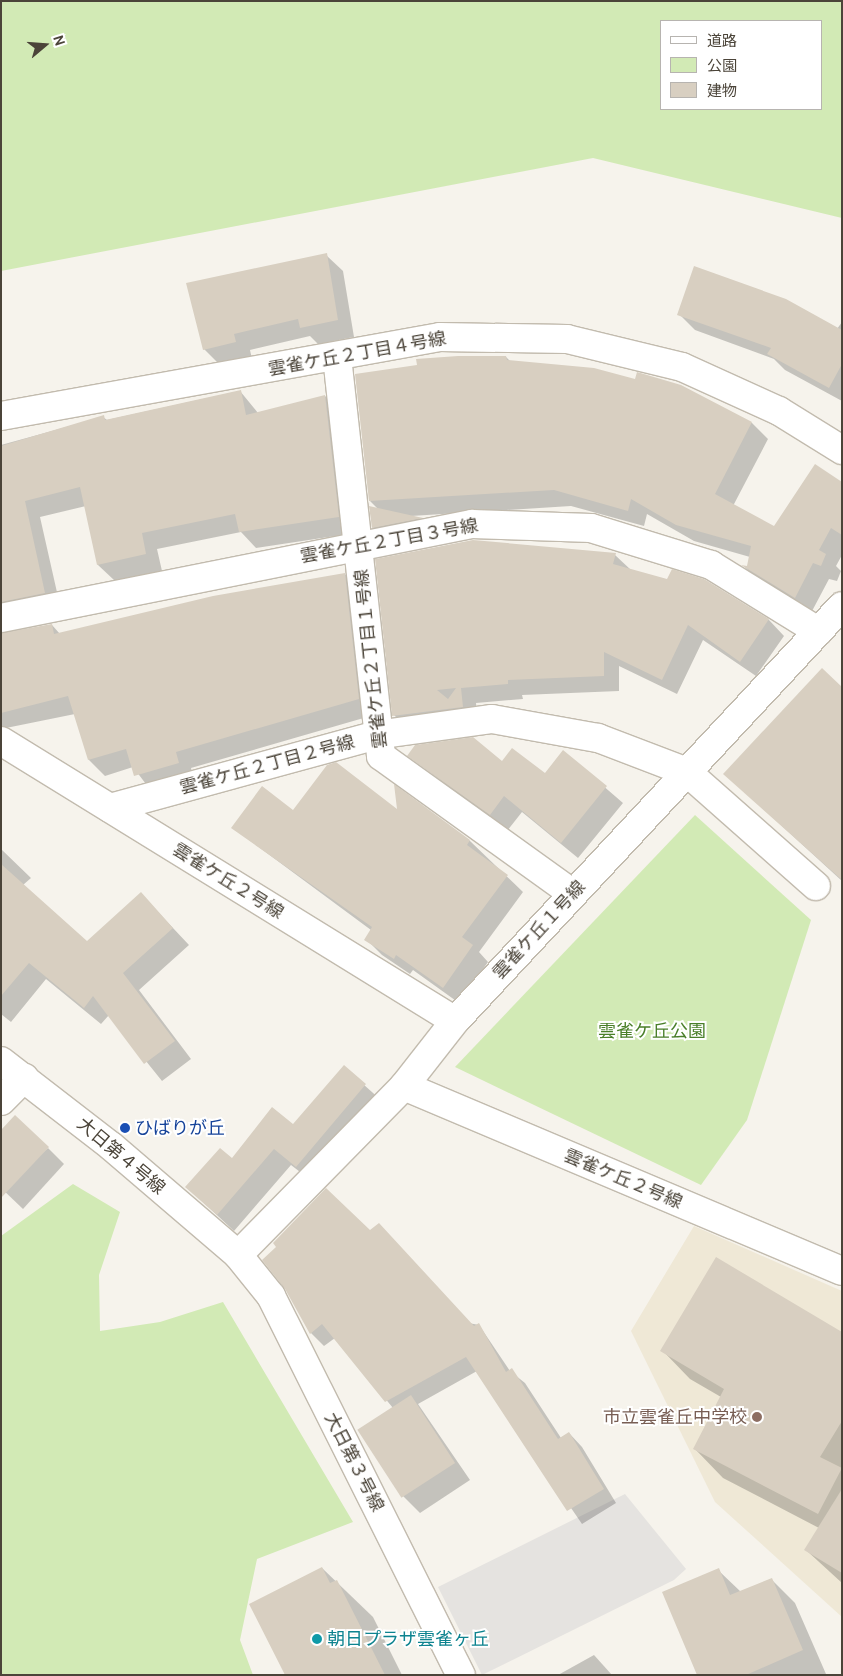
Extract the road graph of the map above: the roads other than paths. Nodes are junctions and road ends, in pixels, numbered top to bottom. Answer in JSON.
{"nodes":[{"id":1,"x":337,"y":357,"type":"junction"},
{"id":2,"x":1,"y":416,"type":"edge"},
{"id":3,"x":842,"y":450,"type":"edge"},
{"id":4,"x":358,"y":544,"type":"junction"},
{"id":5,"x":842,"y":606,"type":"edge"},
{"id":6,"x":1,"y":618,"type":"edge"},
{"id":7,"x":818,"y":631,"type":"junction"},
{"id":8,"x":376,"y":735,"type":"junction"},
{"id":9,"x":1,"y":741,"type":"edge"},
{"id":10,"x":687,"y":772,"type":"junction"},
{"id":11,"x":110,"y":808,"type":"junction"},
{"id":12,"x":816,"y":886,"type":"dead end"},
{"id":13,"x":573,"y":894,"type":"junction"},
{"id":14,"x":455,"y":1021,"type":"junction"},
{"id":15,"x":1,"y":1061,"type":"edge"},
{"id":16,"x":24,"y":1078,"type":"junction"},
{"id":17,"x":404,"y":1086,"type":"junction"},
{"id":18,"x":1,"y":1101,"type":"edge"},
{"id":19,"x":238,"y":1256,"type":"junction"},
{"id":20,"x":842,"y":1271,"type":"edge"},
{"id":21,"x":461,"y":1675,"type":"edge"}],
"edges":[{"from":1,"to":2,"type":"street","name":"雲雀ケ丘２丁目４号線"},
{"from":1,"to":3,"type":"street","name":"雲雀ケ丘２丁目４号線"},
{"from":1,"to":4,"type":"street","name":"雲雀ケ丘２丁目１号線"},
{"from":4,"to":6,"type":"street","name":"雲雀ケ丘２丁目３号線"},
{"from":4,"to":7,"type":"street","name":"雲雀ケ丘２丁目３号線"},
{"from":4,"to":8,"type":"street","name":"雲雀ケ丘２丁目１号線"},
{"from":5,"to":7,"type":"street","name":"雲雀ケ丘１号線"},
{"from":7,"to":10,"type":"street","name":"雲雀ケ丘１号線"},
{"from":8,"to":10,"type":"street","name":"雲雀ケ丘２丁目２号線"},
{"from":8,"to":11,"type":"street","name":"雲雀ケ丘２丁目２号線"},
{"from":8,"to":13,"type":"street","name":"雲雀ケ丘２丁目１号線"},
{"from":9,"to":11,"type":"street","name":"雲雀ケ丘２号線"},
{"from":10,"to":12,"type":"street"},
{"from":10,"to":13,"type":"street","name":"雲雀ケ丘１号線"},
{"from":11,"to":14,"type":"street","name":"雲雀ケ丘２号線"},
{"from":13,"to":14,"type":"street","name":"雲雀ケ丘１号線"},
{"from":14,"to":17,"type":"street","name":"雲雀ケ丘１号線"},
{"from":15,"to":16,"type":"street","name":"大日第４号線"},
{"from":16,"to":18,"type":"street"},
{"from":16,"to":19,"type":"street","name":"大日第４号線"},
{"from":17,"to":19,"type":"street","name":"雲雀ケ丘１号線"},
{"from":17,"to":20,"type":"street","name":"雲雀ケ丘２号線"},
{"from":19,"to":21,"type":"street","name":"大日第３号線"}]}
